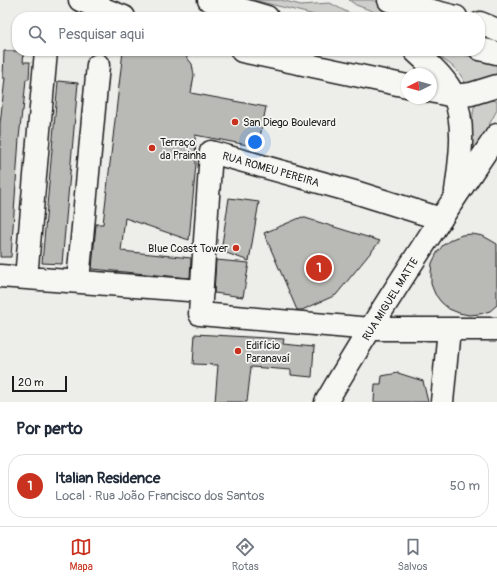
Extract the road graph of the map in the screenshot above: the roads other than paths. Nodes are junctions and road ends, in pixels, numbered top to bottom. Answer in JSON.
{"nodes":[{"id":1,"x":80,"y":0,"type":"edge"},
{"id":2,"x":210,"y":0,"type":"edge"},
{"id":3,"x":389,"y":0,"type":"edge"},
{"id":4,"x":111,"y":12,"type":"edge"},
{"id":5,"x":250,"y":12,"type":"edge"},
{"id":6,"x":436,"y":12,"type":"edge"},
{"id":7,"x":485,"y":25,"type":"edge"},
{"id":8,"x":497,"y":30,"type":"edge"},
{"id":9,"x":485,"y":50,"type":"edge"},
{"id":10,"x":497,"y":53,"type":"edge"},
{"id":11,"x":46,"y":56,"type":"edge"},
{"id":12,"x":266,"y":56,"type":"edge"},
{"id":13,"x":420,"y":56,"type":"edge"},
{"id":14,"x":98,"y":65,"type":"dead end"},
{"id":15,"x":401,"y":85,"type":"edge"},
{"id":16,"x":497,"y":86,"type":"edge"},
{"id":17,"x":437,"y":92,"type":"edge"},
{"id":18,"x":454,"y":96,"type":"junction"},
{"id":19,"x":497,"y":135,"type":"edge"},
{"id":20,"x":455,"y":196,"type":"junction"},
{"id":21,"x":441,"y":219,"type":"junction"},
{"id":22,"x":0,"y":276,"type":"edge"},
{"id":23,"x":26,"y":278,"type":"junction"},
{"id":24,"x":78,"y":282,"type":"junction"},
{"id":25,"x":202,"y":291,"type":"junction"},
{"id":26,"x":371,"y":328,"type":"junction"},
{"id":27,"x":449,"y":329,"type":"junction"},
{"id":28,"x":497,"y":329,"type":"edge"},
{"id":29,"x":326,"y":402,"type":"edge"},
{"id":30,"x":442,"y":402,"type":"edge"}],
"edges":[{"from":1,"to":4,"type":"street"},
{"from":2,"to":5,"type":"street"},
{"from":3,"to":6,"type":"street"},
{"from":7,"to":8,"type":"street"},
{"from":9,"to":10,"type":"street"},
{"from":11,"to":23,"type":"street"},
{"from":12,"to":15,"type":"street"},
{"from":13,"to":18,"type":"street"},
{"from":14,"to":24,"type":"street"},
{"from":16,"to":18,"type":"street"},
{"from":17,"to":18,"type":"street"},
{"from":18,"to":20,"type":"street","name":"RUA MIGUEL MATTE"},
{"from":19,"to":20,"type":"street","name":"RUA MIGUEL MATTE"},
{"from":20,"to":21,"type":"street","name":"RUA MIGUEL MATTE"},
{"from":21,"to":25,"type":"street","name":"RUA ROMEU PEREIRA"},
{"from":21,"to":26,"type":"street","name":"RUA MIGUEL MATTE"},
{"from":22,"to":23,"type":"street"},
{"from":23,"to":24,"type":"street"},
{"from":24,"to":25,"type":"street"},
{"from":25,"to":26,"type":"street","name":"RUA ROMEU PEREIRA"},
{"from":26,"to":27,"type":"street"},
{"from":26,"to":29,"type":"street","name":"RUA MIGUEL MATTE"},
{"from":27,"to":28,"type":"street"},
{"from":27,"to":30,"type":"street"}]}
